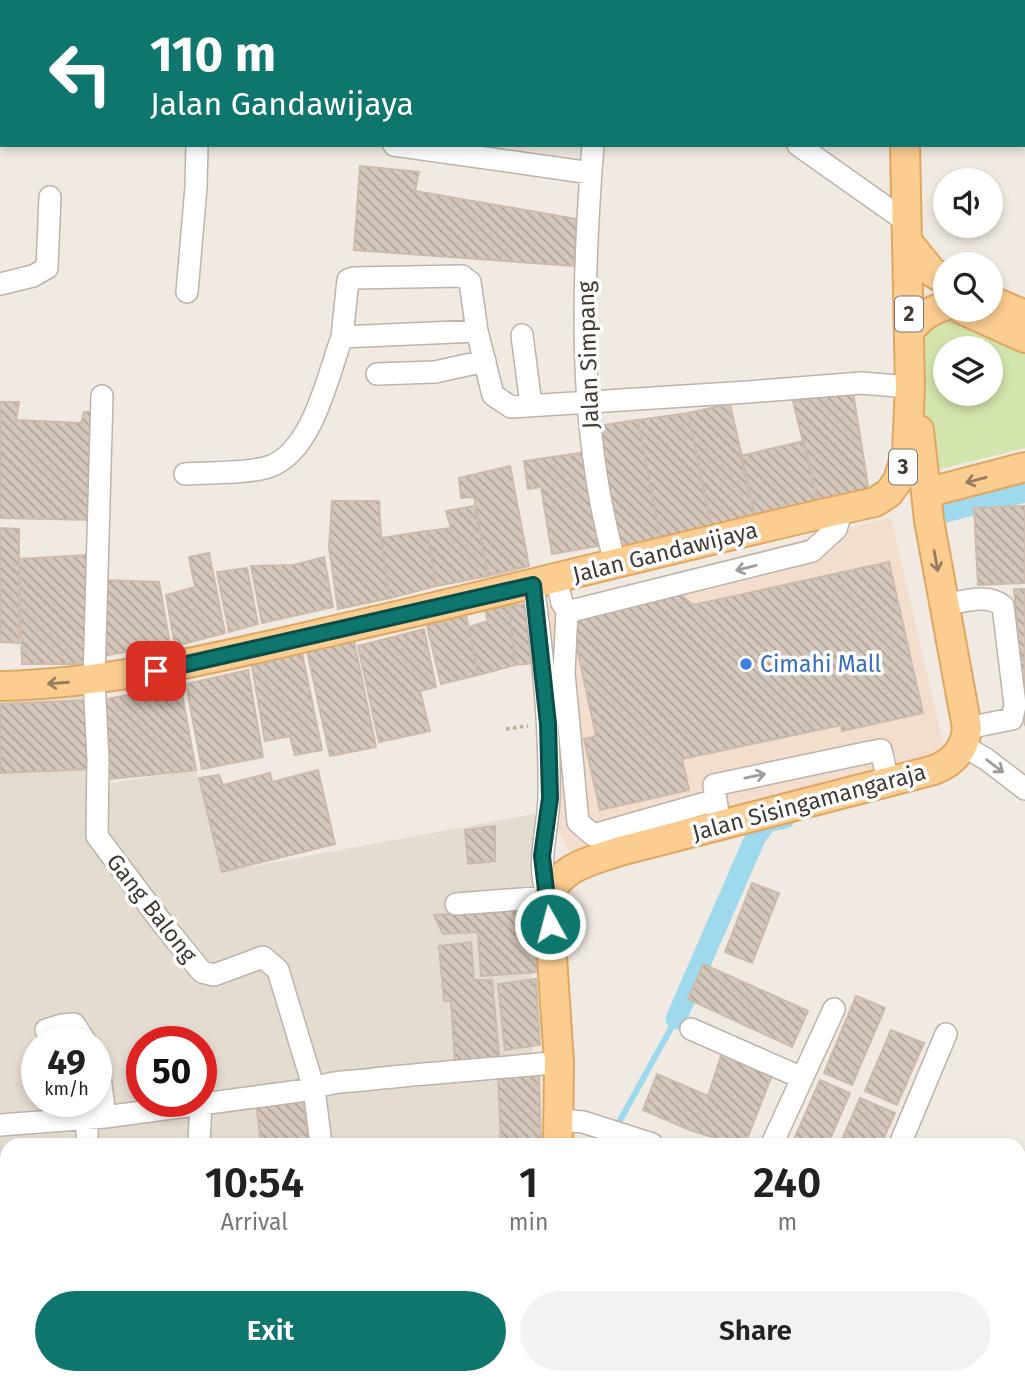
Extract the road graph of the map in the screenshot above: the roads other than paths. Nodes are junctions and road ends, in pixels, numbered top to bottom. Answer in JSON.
{"nodes":[{"id":1,"x":197,"y":147,"type":"edge"},
{"id":2,"x":408,"y":147,"type":"edge"},
{"id":3,"x":593,"y":147,"type":"edge"},
{"id":4,"x":801,"y":147,"type":"edge"},
{"id":5,"x":905,"y":147,"type":"edge"},
{"id":6,"x":591,"y":173,"type":"junction"},
{"id":7,"x":50,"y":197,"type":"dead end"},
{"id":8,"x":907,"y":232,"type":"junction"},
{"id":9,"x":933,"y":273,"type":"edge"},
{"id":10,"x":0,"y":284,"type":"edge"},
{"id":11,"x":187,"y":292,"type":"dead end"},
{"id":12,"x":1003,"y":306,"type":"edge"},
{"id":13,"x":933,"y":311,"type":"edge"},
{"id":14,"x":1025,"y":315,"type":"edge"},
{"id":15,"x":990,"y":322,"type":"edge"},
{"id":16,"x":477,"y":331,"type":"junction"},
{"id":17,"x":909,"y":332,"type":"junction"},
{"id":18,"x":522,"y":335,"type":"dead end"},
{"id":19,"x":342,"y":337,"type":"junction"},
{"id":20,"x":1025,"y":338,"type":"edge"},
{"id":21,"x":485,"y":361,"type":"junction"},
{"id":22,"x":377,"y":374,"type":"dead end"},
{"id":23,"x":909,"y":387,"type":"junction"},
{"id":24,"x":102,"y":396,"type":"dead end"},
{"id":25,"x":587,"y":403,"type":"junction"},
{"id":26,"x":531,"y":405,"type":"junction"},
{"id":27,"x":1025,"y":467,"type":"edge"},
{"id":28,"x":185,"y":474,"type":"dead end"},
{"id":29,"x":926,"y":493,"type":"junction"},
{"id":30,"x":842,"y":510,"type":"junction"},
{"id":31,"x":615,"y":563,"type":"junction"},
{"id":32,"x":544,"y":582,"type":"junction"},
{"id":33,"x":944,"y":605,"type":"junction"},
{"id":34,"x":567,"y":610,"type":"junction"},
{"id":35,"x":94,"y":680,"type":"junction"},
{"id":36,"x":0,"y":686,"type":"edge"},
{"id":37,"x":965,"y":737,"type":"junction"},
{"id":38,"x":888,"y":781,"type":"junction"},
{"id":39,"x":1025,"y":789,"type":"edge"},
{"id":40,"x":719,"y":813,"type":"junction"},
{"id":41,"x":548,"y":897,"type":"junction"},
{"id":42,"x":456,"y":904,"type":"dead end"},
{"id":43,"x":834,"y":1009,"type":"dead end"},
{"id":44,"x":59,"y":1026,"type":"edge"},
{"id":45,"x":75,"y":1026,"type":"edge"},
{"id":46,"x":691,"y":1029,"type":"dead end"},
{"id":47,"x":946,"y":1034,"type":"dead end"},
{"id":48,"x":559,"y":1062,"type":"junction"},
{"id":49,"x":802,"y":1078,"type":"junction"},
{"id":50,"x":314,"y":1088,"type":"junction"},
{"id":51,"x":217,"y":1103,"type":"edge"},
{"id":52,"x":96,"y":1117,"type":"joint"},
{"id":53,"x":200,"y":1117,"type":"edge"},
{"id":54,"x":0,"y":1125,"type":"edge"},
{"id":55,"x":567,"y":1129,"type":"edge"},
{"id":56,"x":89,"y":1138,"type":"edge"},
{"id":57,"x":199,"y":1138,"type":"edge"},
{"id":58,"x":320,"y":1138,"type":"edge"},
{"id":59,"x":633,"y":1138,"type":"edge"},
{"id":60,"x":775,"y":1138,"type":"edge"},
{"id":61,"x":903,"y":1138,"type":"edge"}],
"edges":[{"from":1,"to":11,"type":"street"},
{"from":2,"to":6,"type":"street"},
{"from":3,"to":6,"type":"street","name":"Jalan Simpang"},
{"from":4,"to":8,"type":"street"},
{"from":5,"to":8,"type":"main road","number":"2"},
{"from":6,"to":25,"type":"street","name":"Jalan Simpang"},
{"from":7,"to":10,"type":"street"},
{"from":8,"to":9,"type":"main road"},
{"from":8,"to":17,"type":"main road","number":"2"},
{"from":12,"to":14,"type":"main road"},
{"from":13,"to":17,"type":"main road"},
{"from":15,"to":20,"type":"main road"},
{"from":16,"to":19,"type":"street"},
{"from":16,"to":19,"type":"street"},
{"from":16,"to":21,"type":"street"},
{"from":17,"to":23,"type":"main road","number":"2"},
{"from":18,"to":26,"type":"street"},
{"from":19,"to":28,"type":"street"},
{"from":21,"to":22,"type":"street"},
{"from":21,"to":26,"type":"street"},
{"from":23,"to":25,"type":"street"},
{"from":23,"to":29,"type":"main road"},
{"from":23,"to":30,"type":"main road","name":"Jalan Gandawijaya","number":"3"},
{"from":24,"to":35,"type":"street"},
{"from":25,"to":26,"type":"street"},
{"from":25,"to":31,"type":"street","name":"Jalan Simpang"},
{"from":27,"to":29,"type":"main road","one_way":true},
{"from":29,"to":33,"type":"main road","one_way":true},
{"from":30,"to":31,"type":"main road","name":"Jalan Gandawijaya","number":"3"},
{"from":30,"to":34,"type":"street","one_way":true},
{"from":31,"to":32,"type":"main road","name":"Jalan Gandawijaya","number":"3"},
{"from":32,"to":34,"type":"street"},
{"from":32,"to":35,"type":"main road","name":"Jalan Gandawijaya","number":"3"},
{"from":32,"to":41,"type":"street"},
{"from":33,"to":37,"type":"main road"},
{"from":33,"to":37,"type":"street"},
{"from":34,"to":40,"type":"street"},
{"from":35,"to":36,"type":"main road","name":"Jalan Gandawijaya","number":"3","one_way":true},
{"from":35,"to":50,"type":"street","name":"Gang Balong"},
{"from":37,"to":38,"type":"main road","name":"Jalan Sisingamangaraja"},
{"from":37,"to":39,"type":"street","one_way":true},
{"from":38,"to":40,"type":"main road","name":"Jalan Sisingamangaraja"},
{"from":40,"to":38,"type":"street","one_way":true},
{"from":40,"to":41,"type":"main road","name":"Jalan Sisingamangaraja"},
{"from":41,"to":42,"type":"street"},
{"from":41,"to":48,"type":"main road"},
{"from":43,"to":49,"type":"street"},
{"from":44,"to":45,"type":"street"},
{"from":46,"to":49,"type":"street"},
{"from":47,"to":61,"type":"street"},
{"from":48,"to":50,"type":"street"},
{"from":48,"to":55,"type":"main road"},
{"from":49,"to":60,"type":"street"},
{"from":50,"to":51,"type":"street"},
{"from":50,"to":58,"type":"street"},
{"from":52,"to":54,"type":"street"},
{"from":52,"to":56,"type":"street"},
{"from":53,"to":57,"type":"street"},
{"from":55,"to":59,"type":"street"}]}
